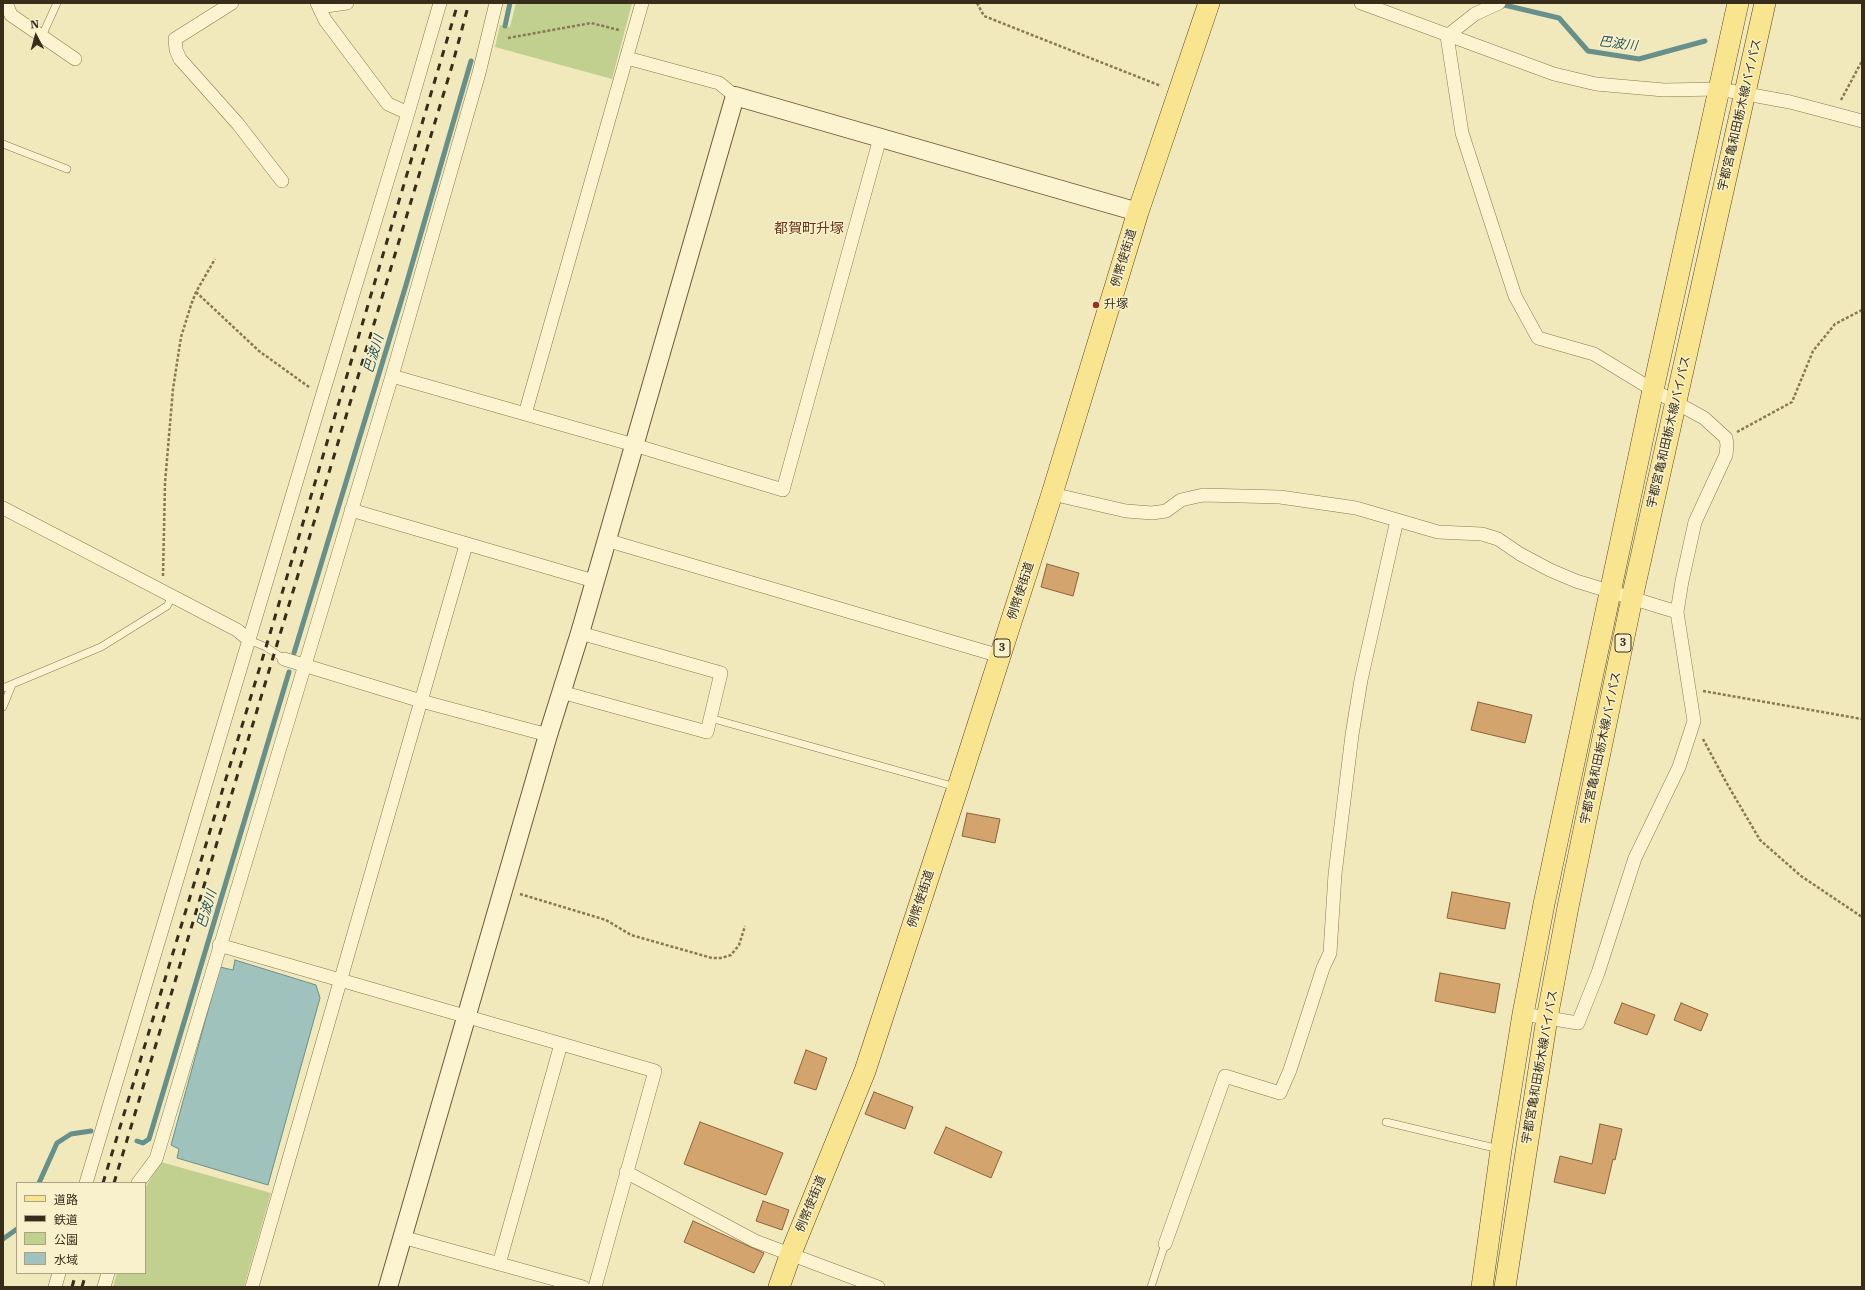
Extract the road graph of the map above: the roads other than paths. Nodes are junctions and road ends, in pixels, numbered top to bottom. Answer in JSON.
{"nodes":[{"id":1,"x":6,"y":3,"type":"edge"},
{"id":2,"x":57,"y":3,"type":"edge"},
{"id":3,"x":232,"y":3,"type":"edge"},
{"id":4,"x":347,"y":3,"type":"edge"},
{"id":5,"x":440,"y":3,"type":"edge"},
{"id":6,"x":496,"y":3,"type":"edge"},
{"id":7,"x":642,"y":3,"type":"edge"},
{"id":8,"x":1209,"y":3,"type":"edge"},
{"id":9,"x":1361,"y":3,"type":"edge"},
{"id":10,"x":1499,"y":3,"type":"edge"},
{"id":11,"x":1738,"y":3,"type":"edge"},
{"id":12,"x":1765,"y":3,"type":"edge"},
{"id":13,"x":318,"y":5,"type":"edge"},
{"id":14,"x":42,"y":36,"type":"junction"},
{"id":15,"x":1446,"y":36,"type":"junction"},
{"id":16,"x":627,"y":58,"type":"junction"},
{"id":17,"x":75,"y":59,"type":"dead end"},
{"id":18,"x":1719,"y":89,"type":"junction"},
{"id":19,"x":1745,"y":94,"type":"junction"},
{"id":20,"x":735,"y":96,"type":"junction"},
{"id":21,"x":408,"y":114,"type":"junction"},
{"id":22,"x":1862,"y":121,"type":"edge"},
{"id":23,"x":880,"y":138,"type":"junction"},
{"id":24,"x":3,"y":144,"type":"edge"},
{"id":25,"x":67,"y":169,"type":"dead end"},
{"id":26,"x":282,"y":181,"type":"dead end"},
{"id":27,"x":1138,"y":212,"type":"junction"},
{"id":28,"x":392,"y":376,"type":"junction"},
{"id":29,"x":1653,"y":390,"type":"junction"},
{"id":30,"x":1676,"y":403,"type":"junction"},
{"id":31,"x":525,"y":414,"type":"junction"},
{"id":32,"x":634,"y":445,"type":"junction"},
{"id":33,"x":1052,"y":494,"type":"junction"},
{"id":34,"x":3,"y":508,"type":"edge"},
{"id":35,"x":351,"y":510,"type":"junction"},
{"id":36,"x":1397,"y":520,"type":"junction"},
{"id":37,"x":606,"y":540,"type":"junction"},
{"id":38,"x":466,"y":545,"type":"junction"},
{"id":39,"x":594,"y":581,"type":"junction"},
{"id":40,"x":1610,"y":591,"type":"junction"},
{"id":41,"x":173,"y":596,"type":"junction"},
{"id":42,"x":1632,"y":598,"type":"junction"},
{"id":43,"x":1677,"y":612,"type":"junction"},
{"id":44,"x":580,"y":633,"type":"junction"},
{"id":45,"x":249,"y":640,"type":"junction"},
{"id":46,"x":1000,"y":656,"type":"junction"},
{"id":47,"x":284,"y":659,"type":"joint"},
{"id":48,"x":303,"y":666,"type":"junction"},
{"id":49,"x":12,"y":685,"type":"junction"},
{"id":50,"x":3,"y":688,"type":"edge"},
{"id":51,"x":561,"y":692,"type":"junction"},
{"id":52,"x":421,"y":701,"type":"junction"},
{"id":53,"x":3,"y":707,"type":"edge"},
{"id":54,"x":710,"y":718,"type":"junction"},
{"id":55,"x":548,"y":735,"type":"junction"},
{"id":56,"x":958,"y":787,"type":"junction"},
{"id":57,"x":219,"y":945,"type":"junction"},
{"id":58,"x":340,"y":981,"type":"junction"},
{"id":59,"x":1523,"y":1014,"type":"junction"},
{"id":60,"x":466,"y":1017,"type":"junction"},
{"id":61,"x":1547,"y":1018,"type":"junction"},
{"id":62,"x":561,"y":1044,"type":"junction"},
{"id":63,"x":1386,"y":1122,"type":"dead end"},
{"id":64,"x":1501,"y":1150,"type":"junction"},
{"id":65,"x":626,"y":1172,"type":"junction"},
{"id":66,"x":86,"y":1182,"type":"edge"},
{"id":67,"x":139,"y":1182,"type":"edge"},
{"id":68,"x":402,"y":1237,"type":"junction"},
{"id":69,"x":1165,"y":1244,"type":"joint"},
{"id":70,"x":791,"y":1253,"type":"junction"},
{"id":71,"x":499,"y":1264,"type":"junction"},
{"id":72,"x":59,"y":1274,"type":"edge"},
{"id":73,"x":108,"y":1274,"type":"edge"},
{"id":74,"x":55,"y":1287,"type":"edge"},
{"id":75,"x":104,"y":1287,"type":"edge"},
{"id":76,"x":252,"y":1287,"type":"edge"},
{"id":77,"x":388,"y":1287,"type":"edge"},
{"id":78,"x":582,"y":1287,"type":"edge"},
{"id":79,"x":595,"y":1287,"type":"edge"},
{"id":80,"x":779,"y":1287,"type":"edge"},
{"id":81,"x":878,"y":1287,"type":"edge"},
{"id":82,"x":1151,"y":1287,"type":"edge"},
{"id":83,"x":1482,"y":1287,"type":"edge"},
{"id":84,"x":1505,"y":1287,"type":"edge"}],
"edges":[{"from":1,"to":14,"type":"street"},
{"from":2,"to":14,"type":"lane"},
{"from":3,"to":26,"type":"street"},
{"from":4,"to":13,"type":"street"},
{"from":5,"to":21,"type":"street"},
{"from":6,"to":28,"type":"street"},
{"from":7,"to":16,"type":"street"},
{"from":8,"to":27,"type":"main road","name":"例幣使街道","number":"3"},
{"from":9,"to":15,"type":"street"},
{"from":10,"to":15,"type":"street"},
{"from":11,"to":18,"type":"main road","name":"宇都宮亀和田栃木線バイパス","number":"3"},
{"from":12,"to":19,"type":"main road","name":"宇都宮亀和田栃木線バイパス","number":"3"},
{"from":13,"to":21,"type":"street"},
{"from":14,"to":17,"type":"street"},
{"from":15,"to":18,"type":"street"},
{"from":15,"to":29,"type":"street"},
{"from":16,"to":20,"type":"street"},
{"from":16,"to":31,"type":"street"},
{"from":18,"to":19,"type":"street"},
{"from":18,"to":29,"type":"main road","name":"宇都宮亀和田栃木線バイパス","number":"3"},
{"from":19,"to":22,"type":"street"},
{"from":19,"to":30,"type":"main road","name":"宇都宮亀和田栃木線バイパス","number":"3"},
{"from":20,"to":23,"type":"street"},
{"from":20,"to":32,"type":"street"},
{"from":21,"to":45,"type":"street"},
{"from":23,"to":27,"type":"street"},
{"from":23,"to":32,"type":"street"},
{"from":24,"to":25,"type":"lane"},
{"from":27,"to":33,"type":"main road","name":"例幣使街道","number":"3"},
{"from":28,"to":31,"type":"street"},
{"from":28,"to":35,"type":"street"},
{"from":29,"to":30,"type":"street"},
{"from":29,"to":40,"type":"main road","name":"宇都宮亀和田栃木線バイパス","number":"3"},
{"from":30,"to":42,"type":"main road","name":"宇都宮亀和田栃木線バイパス","number":"3"},
{"from":30,"to":43,"type":"street"},
{"from":31,"to":32,"type":"street"},
{"from":32,"to":37,"type":"street"},
{"from":33,"to":36,"type":"street"},
{"from":33,"to":46,"type":"main road","name":"例幣使街道","number":"3"},
{"from":34,"to":41,"type":"street"},
{"from":35,"to":38,"type":"street"},
{"from":35,"to":48,"type":"street"},
{"from":36,"to":40,"type":"street"},
{"from":36,"to":69,"type":"street"},
{"from":37,"to":39,"type":"street"},
{"from":37,"to":46,"type":"street"},
{"from":38,"to":39,"type":"street"},
{"from":38,"to":52,"type":"street"},
{"from":39,"to":44,"type":"street"},
{"from":40,"to":42,"type":"street"},
{"from":40,"to":59,"type":"main road","name":"宇都宮亀和田栃木線バイパス","number":"3"},
{"from":41,"to":45,"type":"street"},
{"from":41,"to":49,"type":"lane"},
{"from":42,"to":43,"type":"street"},
{"from":42,"to":61,"type":"main road","name":"宇都宮亀和田栃木線バイパス","number":"3"},
{"from":43,"to":61,"type":"street"},
{"from":44,"to":51,"type":"street"},
{"from":44,"to":54,"type":"street"},
{"from":45,"to":47,"type":"lane"},
{"from":45,"to":66,"type":"street"},
{"from":46,"to":56,"type":"main road","name":"例幣使街道","number":"3"},
{"from":47,"to":48,"type":"street"},
{"from":48,"to":52,"type":"street"},
{"from":48,"to":57,"type":"street"},
{"from":49,"to":50,"type":"lane"},
{"from":49,"to":53,"type":"lane"},
{"from":51,"to":54,"type":"street"},
{"from":51,"to":55,"type":"street"},
{"from":52,"to":55,"type":"street"},
{"from":52,"to":58,"type":"street"},
{"from":54,"to":56,"type":"lane"},
{"from":55,"to":60,"type":"street"},
{"from":56,"to":70,"type":"main road","name":"例幣使街道","number":"3"},
{"from":57,"to":58,"type":"street"},
{"from":57,"to":67,"type":"street"},
{"from":58,"to":60,"type":"street"},
{"from":58,"to":76,"type":"street"},
{"from":59,"to":61,"type":"street"},
{"from":59,"to":64,"type":"main road","name":"宇都宮亀和田栃木線バイパス","number":"3"},
{"from":60,"to":62,"type":"street"},
{"from":60,"to":68,"type":"street"},
{"from":61,"to":84,"type":"main road","name":"宇都宮亀和田栃木線バイパス","number":"3"},
{"from":62,"to":65,"type":"street"},
{"from":62,"to":71,"type":"street"},
{"from":63,"to":64,"type":"lane"},
{"from":64,"to":83,"type":"main road","name":"宇都宮亀和田栃木線バイパス","number":"3"},
{"from":65,"to":70,"type":"street"},
{"from":65,"to":79,"type":"street"},
{"from":68,"to":71,"type":"street"},
{"from":68,"to":77,"type":"street"},
{"from":69,"to":82,"type":"lane"},
{"from":70,"to":80,"type":"main road","name":"例幣使街道","number":"3"},
{"from":70,"to":81,"type":"street"},
{"from":71,"to":78,"type":"street"},
{"from":72,"to":74,"type":"street"},
{"from":73,"to":75,"type":"street"}]}
